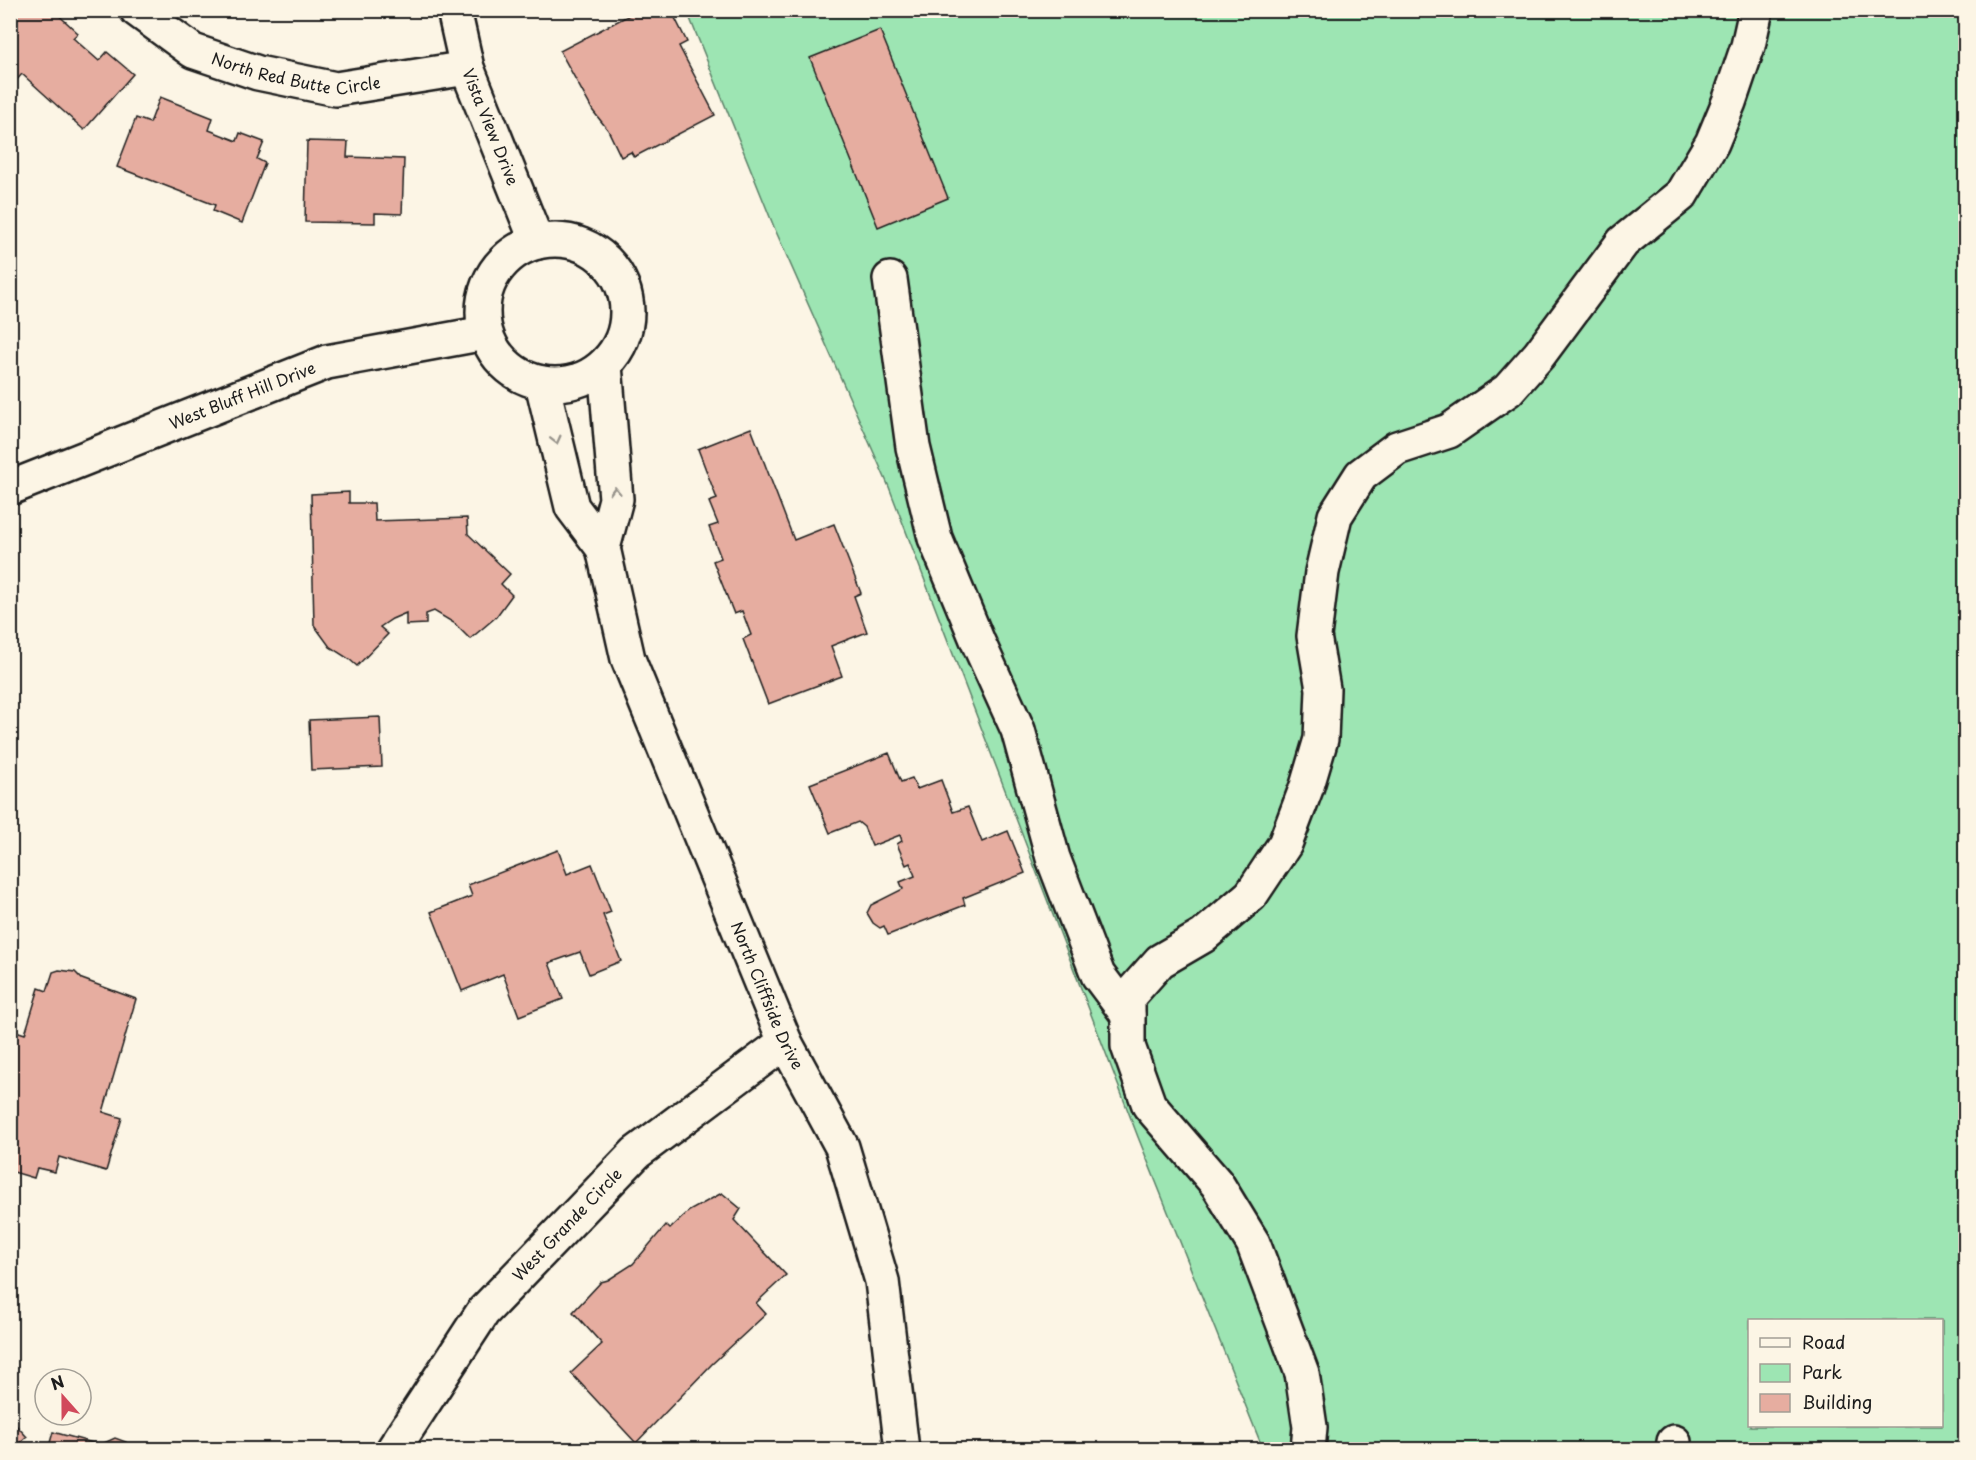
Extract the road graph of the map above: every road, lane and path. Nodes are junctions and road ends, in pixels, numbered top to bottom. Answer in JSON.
{"nodes":[{"id":1,"x":136,"y":10,"type":"edge"},
{"id":2,"x":454,"y":10,"type":"edge"},
{"id":3,"x":1756,"y":10,"type":"edge"},
{"id":4,"x":467,"y":68,"type":"junction"},
{"id":5,"x":537,"y":242,"type":"junction"},
{"id":6,"x":890,"y":279,"type":"dead end"},
{"id":7,"x":485,"y":333,"type":"junction"},
{"id":8,"x":605,"y":365,"type":"junction"},
{"id":9,"x":542,"y":383,"type":"junction"},
{"id":10,"x":10,"y":488,"type":"edge"},
{"id":11,"x":603,"y":548,"type":"junction"},
{"id":12,"x":1128,"y":1016,"type":"junction"},
{"id":13,"x":785,"y":1042,"type":"junction"},
{"id":14,"x":393,"y":1449,"type":"edge"},
{"id":15,"x":902,"y":1449,"type":"edge"},
{"id":16,"x":1308,"y":1449,"type":"edge"}],
"edges":[{"from":1,"to":4,"type":"street","name":"North Red Butte Circle"},
{"from":2,"to":4,"type":"street","name":"Vista View Drive"},
{"from":3,"to":12,"type":"street"},
{"from":4,"to":5,"type":"street","name":"Vista View Drive"},
{"from":5,"to":7,"type":"street"},
{"from":5,"to":8,"type":"street"},
{"from":6,"to":12,"type":"street"},
{"from":7,"to":9,"type":"street"},
{"from":7,"to":10,"type":"street","name":"West Bluff Hill Drive"},
{"from":8,"to":9,"type":"street"},
{"from":11,"to":8,"type":"street","name":"North Cliffside Drive","one_way":true},
{"from":9,"to":11,"type":"street","name":"North Cliffside Drive","one_way":true},
{"from":11,"to":13,"type":"street","name":"North Cliffside Drive"},
{"from":12,"to":16,"type":"street"},
{"from":13,"to":14,"type":"street","name":"West Grande Circle"},
{"from":13,"to":15,"type":"street","name":"North Cliffside Drive"}]}
